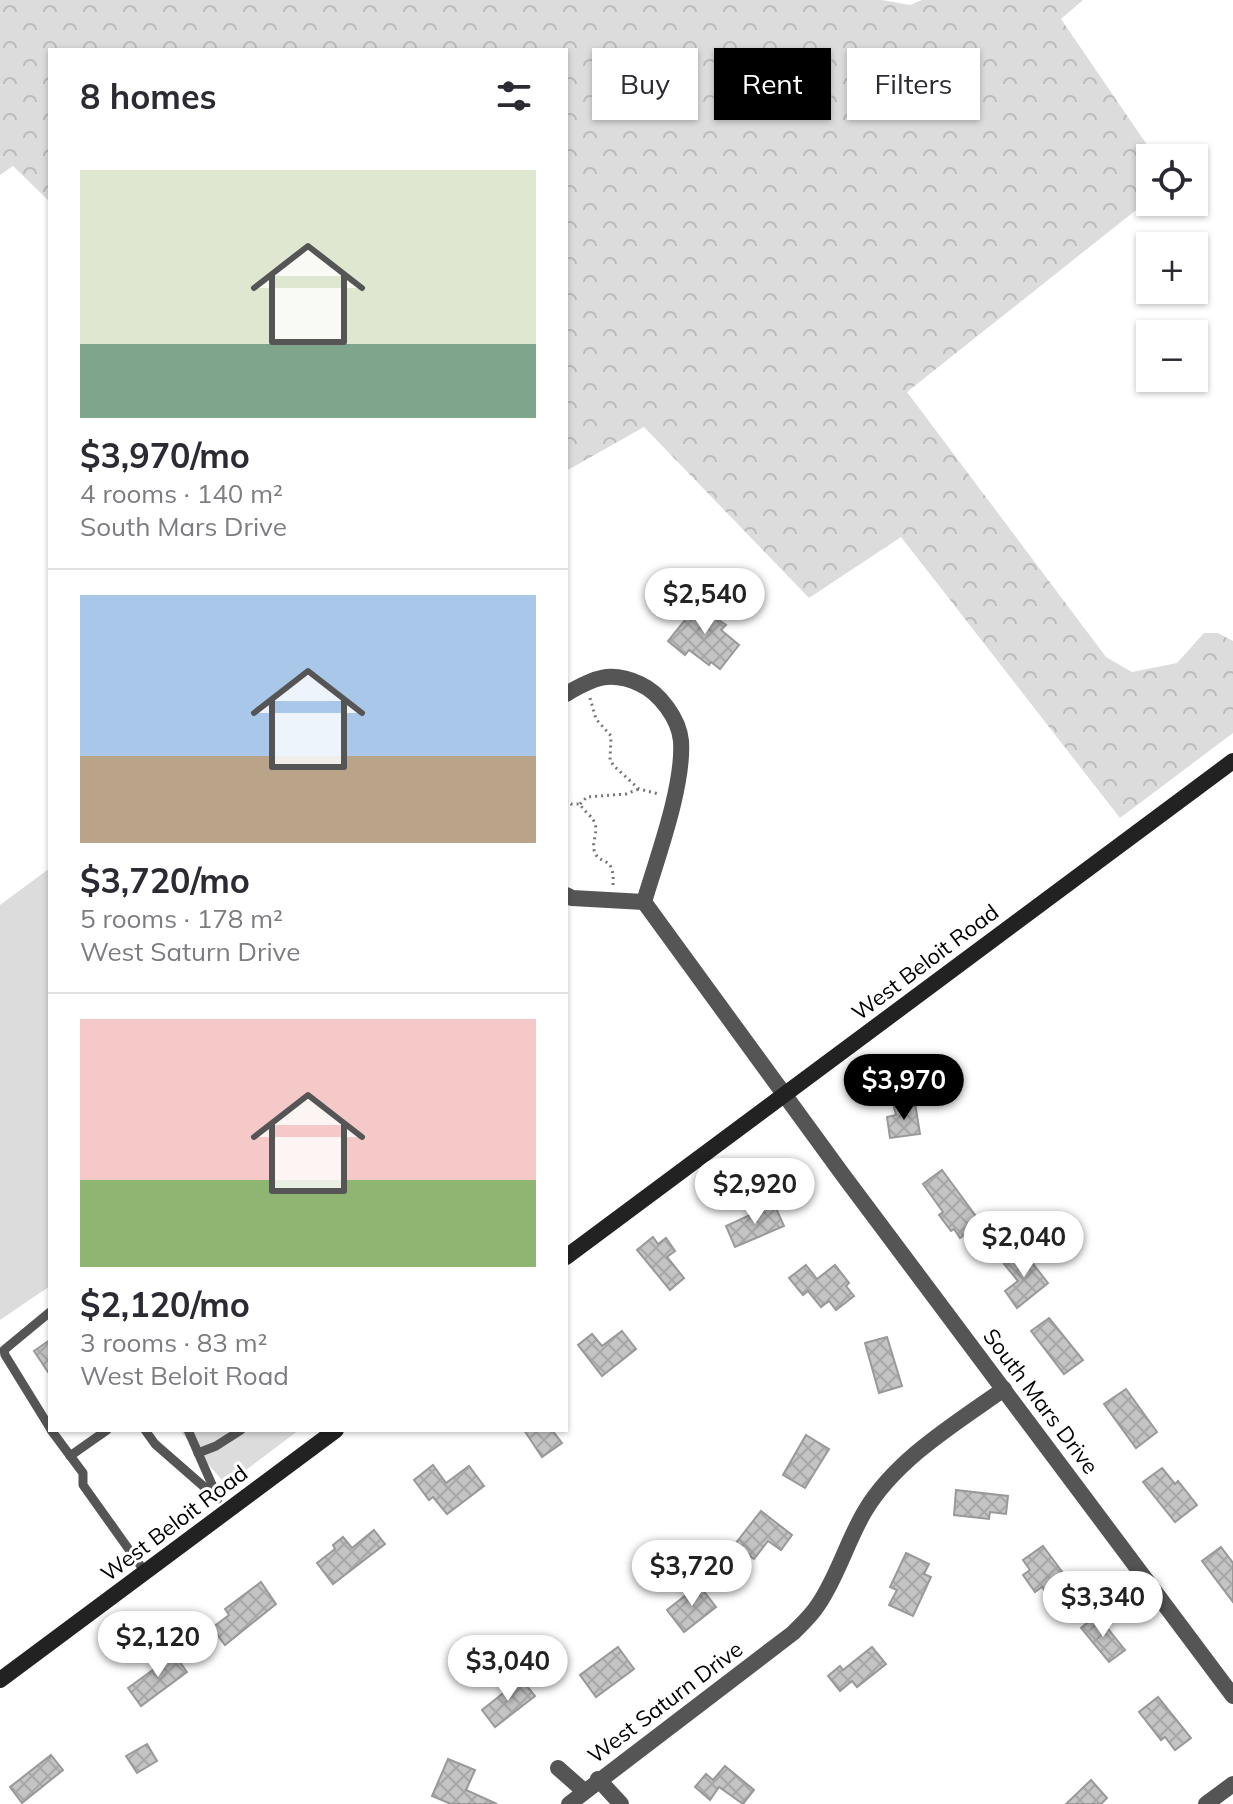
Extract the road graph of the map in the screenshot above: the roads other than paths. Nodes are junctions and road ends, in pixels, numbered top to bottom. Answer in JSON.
{"nodes":[{"id":1,"x":568,"y":693,"type":"edge"},
{"id":2,"x":1233,"y":761,"type":"edge"},
{"id":3,"x":568,"y":895,"type":"edge"},
{"id":4,"x":644,"y":902,"type":"junction"},
{"id":5,"x":784,"y":1094,"type":"junction"},
{"id":6,"x":568,"y":1256,"type":"edge"},
{"id":7,"x":48,"y":1314,"type":"edge"},
{"id":8,"x":1004,"y":1389,"type":"junction"},
{"id":9,"x":48,"y":1424,"type":"edge"},
{"id":10,"x":53,"y":1432,"type":"edge"},
{"id":11,"x":104,"y":1432,"type":"edge"},
{"id":12,"x":146,"y":1432,"type":"edge"},
{"id":13,"x":189,"y":1432,"type":"edge"},
{"id":14,"x":238,"y":1432,"type":"edge"},
{"id":15,"x":333,"y":1432,"type":"edge"},
{"id":16,"x":198,"y":1453,"type":"junction"},
{"id":17,"x":70,"y":1456,"type":"junction"},
{"id":18,"x":221,"y":1506,"type":"junction"},
{"id":19,"x":145,"y":1572,"type":"junction"},
{"id":20,"x":0,"y":1680,"type":"edge"},
{"id":21,"x":1233,"y":1696,"type":"edge"},
{"id":22,"x":558,"y":1768,"type":"dead end"},
{"id":23,"x":598,"y":1779,"type":"junction"},
{"id":24,"x":1233,"y":1784,"type":"edge"},
{"id":25,"x":584,"y":1791,"type":"junction"},
{"id":26,"x":569,"y":1804,"type":"edge"},
{"id":27,"x":621,"y":1804,"type":"edge"},
{"id":28,"x":1206,"y":1804,"type":"edge"}],
"edges":[{"from":1,"to":4,"type":"street"},
{"from":2,"to":5,"type":"main road","name":"West Beloit Road"},
{"from":3,"to":4,"type":"street"},
{"from":4,"to":5,"type":"street","name":"South Mars Drive"},
{"from":5,"to":6,"type":"main road","name":"West Beloit Road"},
{"from":5,"to":8,"type":"street","name":"South Mars Drive"},
{"from":7,"to":9,"type":"lane"},
{"from":8,"to":21,"type":"street","name":"South Mars Drive"},
{"from":8,"to":23,"type":"street","name":"West Saturn Drive"},
{"from":10,"to":17,"type":"lane"},
{"from":11,"to":17,"type":"lane"},
{"from":12,"to":18,"type":"lane"},
{"from":13,"to":16,"type":"lane"},
{"from":14,"to":16,"type":"lane"},
{"from":15,"to":18,"type":"main road","name":"West Beloit Road"},
{"from":16,"to":18,"type":"lane"},
{"from":17,"to":19,"type":"lane"},
{"from":18,"to":19,"type":"main road","name":"West Beloit Road"},
{"from":19,"to":20,"type":"main road","name":"West Beloit Road"},
{"from":22,"to":25,"type":"street"},
{"from":23,"to":25,"type":"street","name":"West Saturn Drive"},
{"from":23,"to":27,"type":"street"},
{"from":24,"to":28,"type":"street"},
{"from":25,"to":26,"type":"street","name":"West Saturn Drive"}]}
